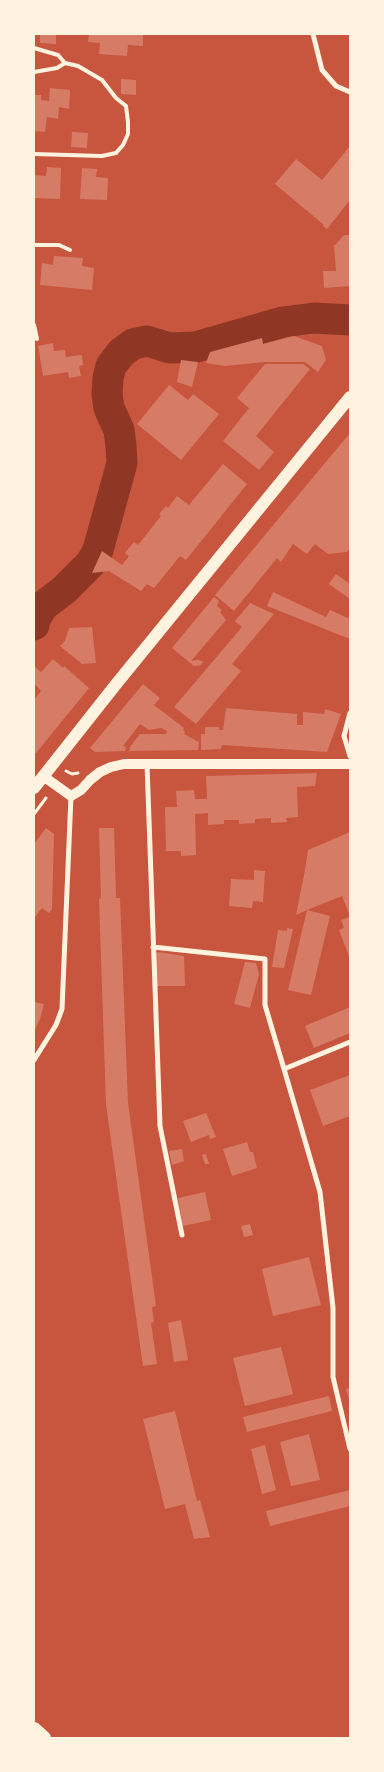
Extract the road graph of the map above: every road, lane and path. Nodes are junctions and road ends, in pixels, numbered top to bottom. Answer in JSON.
{"nodes":[{"id":1,"x":313,"y":34,"type":"edge"},
{"id":2,"x":34,"y":48,"type":"edge"},
{"id":3,"x":65,"y":64,"type":"junction"},
{"id":4,"x":34,"y":72,"type":"edge"},
{"id":5,"x":350,"y":92,"type":"edge"},
{"id":6,"x":34,"y":154,"type":"edge"},
{"id":7,"x":34,"y":245,"type":"edge"},
{"id":8,"x":70,"y":250,"type":"dead end"},
{"id":9,"x":34,"y":325,"type":"edge"},
{"id":10,"x":37,"y":339,"type":"dead end"},
{"id":11,"x":350,"y":397,"type":"edge"},
{"id":12,"x":350,"y":713,"type":"edge"},
{"id":13,"x":350,"y":756,"type":"edge"},
{"id":14,"x":146,"y":764,"type":"junction"},
{"id":15,"x":350,"y":764,"type":"edge"},
{"id":16,"x":43,"y":776,"type":"junction"},
{"id":17,"x":34,"y":788,"type":"edge"},
{"id":18,"x":70,"y":796,"type":"junction"},
{"id":19,"x":152,"y":947,"type":"junction"},
{"id":20,"x":350,"y":1042,"type":"edge"},
{"id":21,"x":34,"y":1060,"type":"edge"},
{"id":22,"x":284,"y":1069,"type":"junction"},
{"id":23,"x":182,"y":1235,"type":"dead end"},
{"id":24,"x":350,"y":1449,"type":"edge"},
{"id":25,"x":34,"y":1729,"type":"edge"},
{"id":26,"x":44,"y":1738,"type":"edge"}],
"edges":[{"from":1,"to":5,"type":"street"},
{"from":2,"to":3,"type":"lane"},
{"from":3,"to":4,"type":"lane"},
{"from":3,"to":6,"type":"lane"},
{"from":7,"to":8,"type":"lane"},
{"from":9,"to":10,"type":"lane"},
{"from":11,"to":16,"type":"main road"},
{"from":12,"to":13,"type":"street"},
{"from":14,"to":15,"type":"main road"},
{"from":14,"to":18,"type":"main road"},
{"from":14,"to":19,"type":"street"},
{"from":16,"to":17,"type":"main road"},
{"from":16,"to":18,"type":"main road"},
{"from":18,"to":21,"type":"street"},
{"from":19,"to":22,"type":"street"},
{"from":19,"to":23,"type":"street"},
{"from":20,"to":22,"type":"street"},
{"from":22,"to":24,"type":"street"},
{"from":25,"to":26,"type":"highway"}]}
